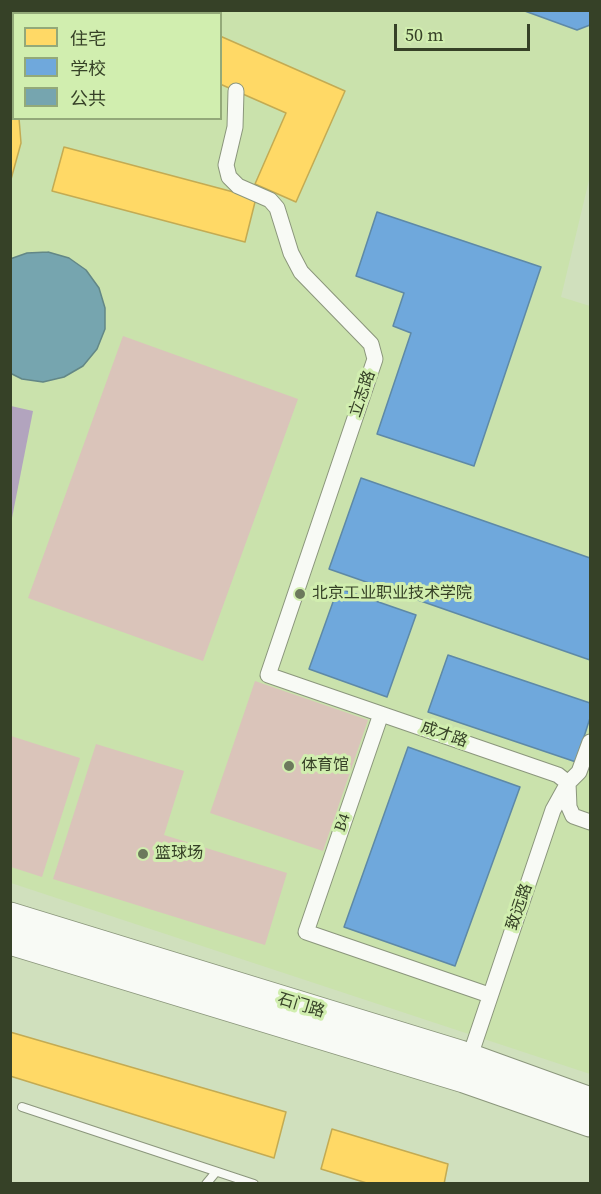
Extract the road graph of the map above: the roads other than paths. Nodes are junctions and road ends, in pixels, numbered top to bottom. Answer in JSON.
{"nodes":[{"id":1,"x":236,"y":91,"type":"dead end"},
{"id":2,"x":268,"y":675,"type":"joint"},
{"id":3,"x":381,"y":714,"type":"junction"},
{"id":4,"x":591,"y":742,"type":"edge"},
{"id":5,"x":568,"y":783,"type":"junction"},
{"id":6,"x":591,"y":822,"type":"edge"},
{"id":7,"x":10,"y":916,"type":"edge"},
{"id":8,"x":10,"y":941,"type":"edge"},
{"id":9,"x":489,"y":995,"type":"junction"},
{"id":10,"x":467,"y":1069,"type":"junction"},
{"id":11,"x":591,"y":1101,"type":"edge"},
{"id":12,"x":22,"y":1107,"type":"dead end"},
{"id":13,"x":591,"y":1123,"type":"edge"},
{"id":14,"x":216,"y":1172,"type":"junction"},
{"id":15,"x":206,"y":1184,"type":"edge"},
{"id":16,"x":254,"y":1184,"type":"edge"}],
"edges":[{"from":1,"to":2,"type":"street","name":"立志路"},
{"from":2,"to":3,"type":"street","name":"成才路"},
{"from":3,"to":5,"type":"street","name":"成才路"},
{"from":3,"to":9,"type":"street","name":"B4"},
{"from":4,"to":5,"type":"street","name":"致远路"},
{"from":5,"to":6,"type":"street"},
{"from":5,"to":9,"type":"street","name":"致远路"},
{"from":7,"to":10,"type":"highway","name":"石门路"},
{"from":8,"to":10,"type":"highway","name":"石门路"},
{"from":9,"to":10,"type":"street","name":"致远路"},
{"from":10,"to":11,"type":"highway","name":"石门路"},
{"from":10,"to":13,"type":"highway","name":"石门路"},
{"from":12,"to":14,"type":"lane"},
{"from":14,"to":15,"type":"lane"},
{"from":14,"to":16,"type":"lane"}]}
